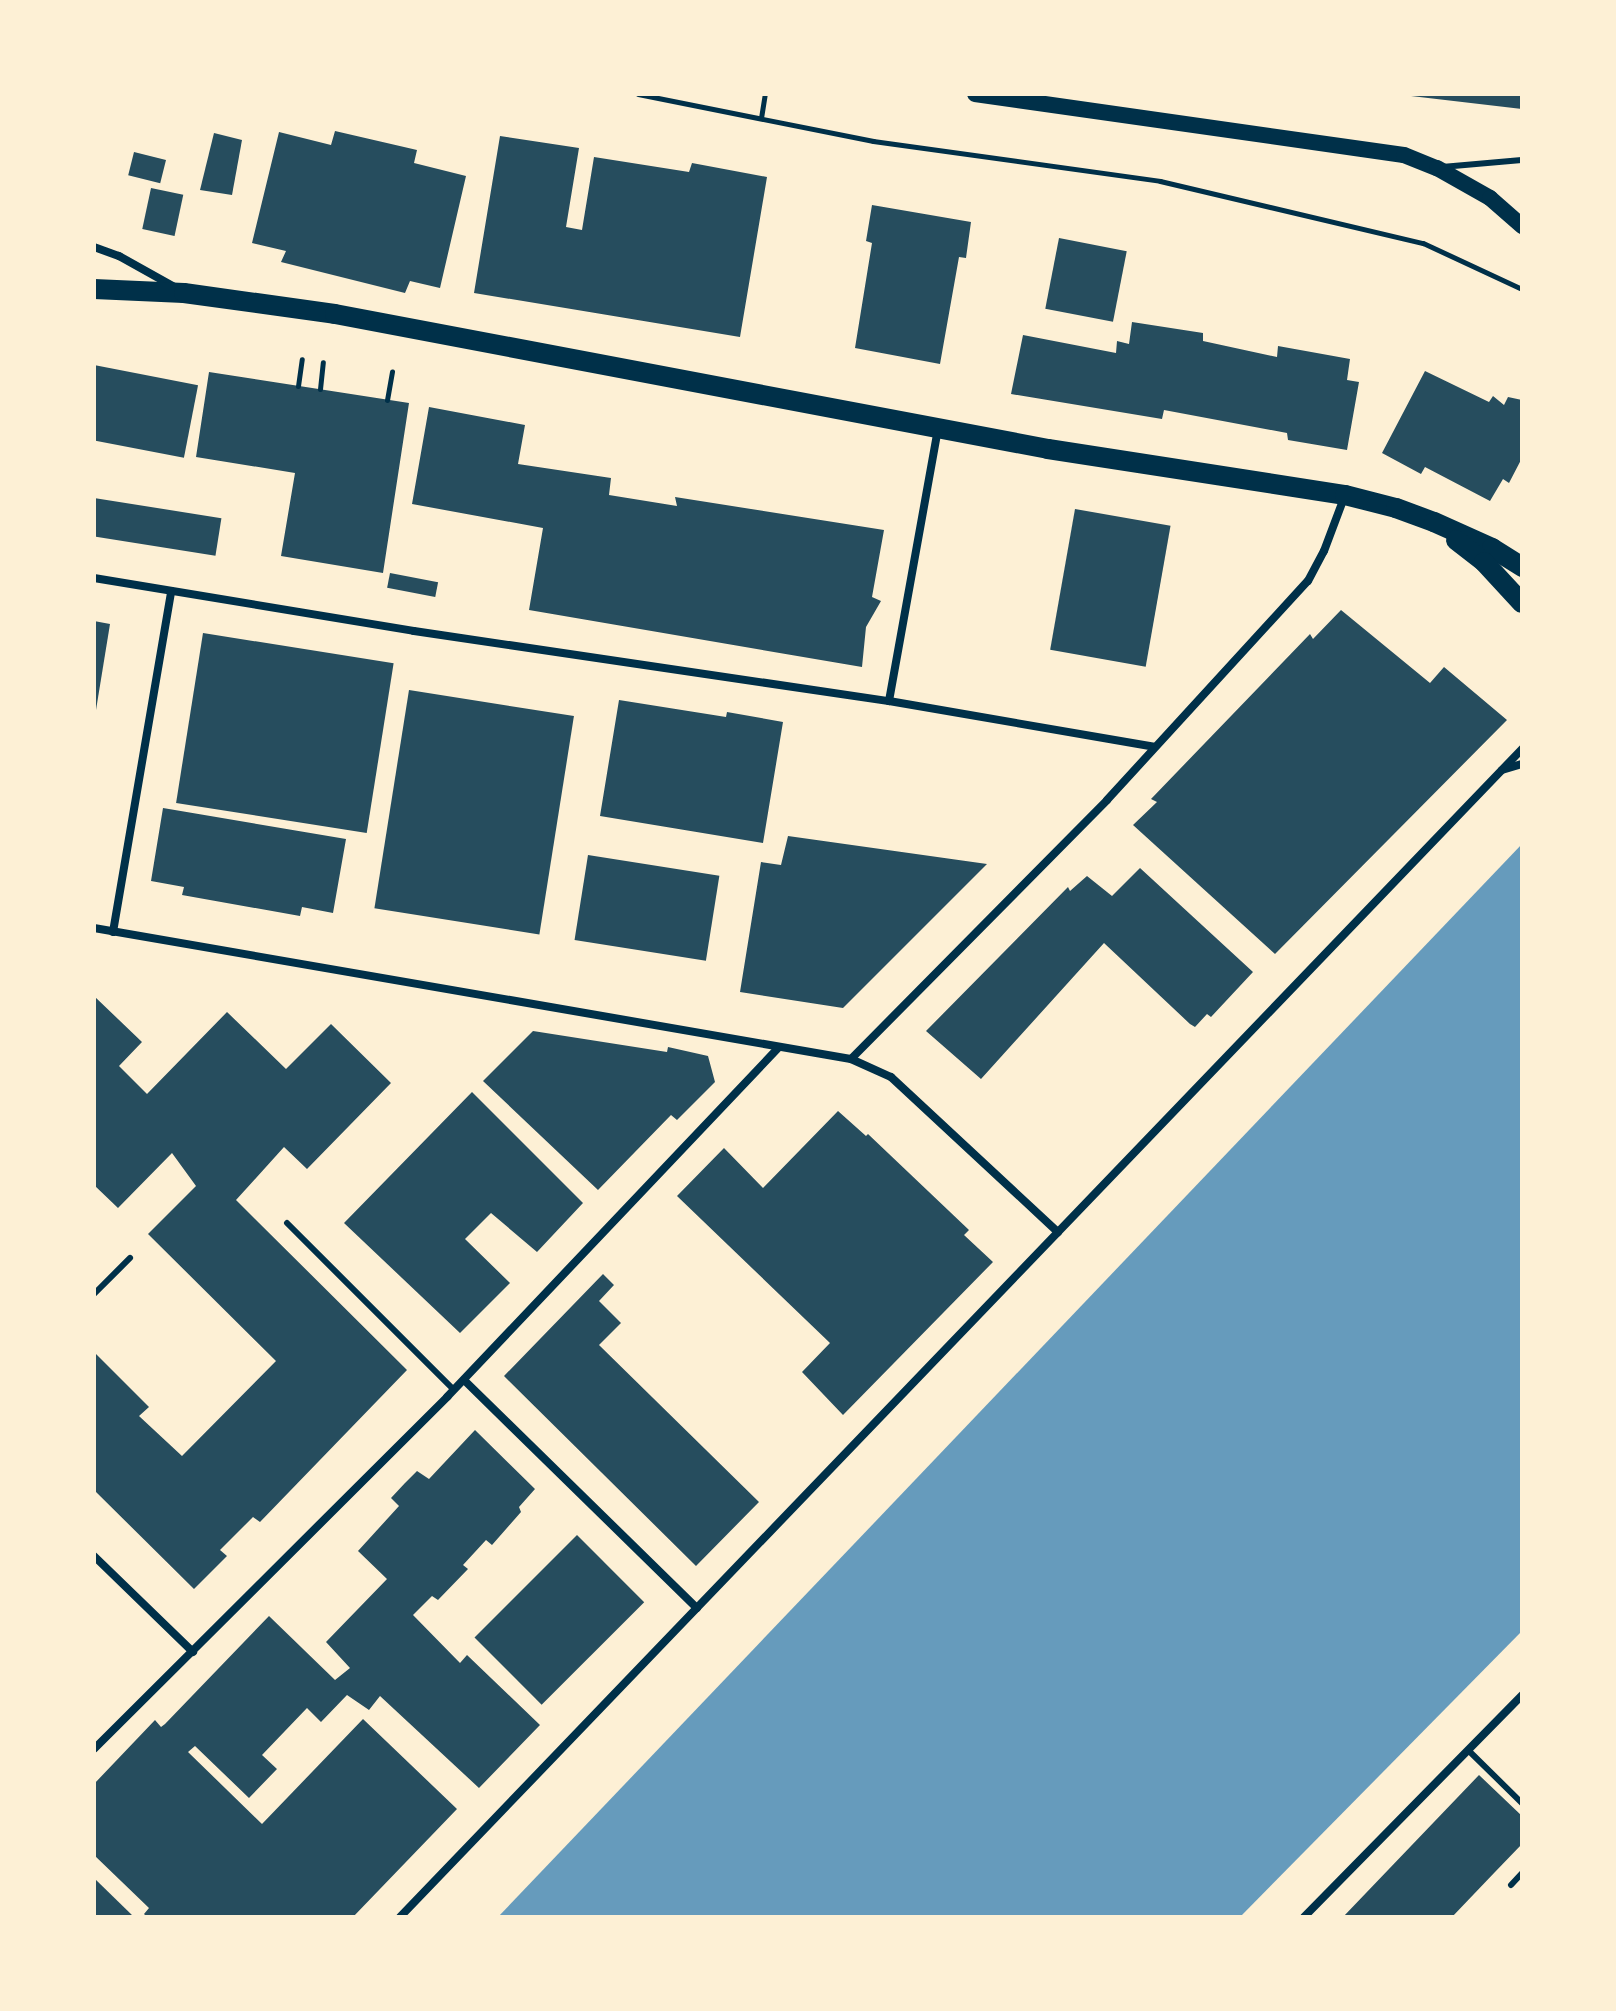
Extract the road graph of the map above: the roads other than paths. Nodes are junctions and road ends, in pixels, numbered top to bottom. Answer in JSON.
{"nodes":[{"id":1,"x":975,"y":94,"type":"edge"},
{"id":2,"x":1522,"y":160,"type":"edge"},
{"id":3,"x":1437,"y":168,"type":"junction"},
{"id":4,"x":1522,"y":226,"type":"edge"},
{"id":5,"x":94,"y":247,"type":"edge"},
{"id":6,"x":94,"y":289,"type":"edge"},
{"id":7,"x":184,"y":293,"type":"junction"},
{"id":8,"x":938,"y":427,"type":"junction"},
{"id":9,"x":1345,"y":495,"type":"junction"},
{"id":10,"x":1434,"y":522,"type":"junction"},
{"id":11,"x":1522,"y":567,"type":"edge"},
{"id":12,"x":94,"y":578,"type":"edge"},
{"id":13,"x":171,"y":591,"type":"junction"},
{"id":14,"x":1522,"y":603,"type":"edge"},
{"id":15,"x":889,"y":701,"type":"junction"},
{"id":16,"x":1154,"y":747,"type":"junction"},
{"id":17,"x":1522,"y":749,"type":"edge"},
{"id":18,"x":1522,"y":764,"type":"edge"},
{"id":19,"x":1501,"y":770,"type":"junction"},
{"id":20,"x":94,"y":928,"type":"edge"},
{"id":21,"x":113,"y":932,"type":"junction"},
{"id":22,"x":778,"y":1048,"type":"junction"},
{"id":23,"x":851,"y":1059,"type":"junction"},
{"id":24,"x":287,"y":1223,"type":"dead end"},
{"id":25,"x":1058,"y":1232,"type":"junction"},
{"id":26,"x":130,"y":1258,"type":"dead end"},
{"id":27,"x":94,"y":1294,"type":"edge"},
{"id":28,"x":464,"y":1380,"type":"junction"},
{"id":29,"x":454,"y":1390,"type":"junction"},
{"id":30,"x":94,"y":1556,"type":"edge"},
{"id":31,"x":697,"y":1608,"type":"junction"},
{"id":32,"x":193,"y":1652,"type":"junction"},
{"id":33,"x":1522,"y":1695,"type":"edge"},
{"id":34,"x":94,"y":1749,"type":"edge"},
{"id":35,"x":1468,"y":1750,"type":"junction"},
{"id":36,"x":1522,"y":1803,"type":"edge"},
{"id":37,"x":1522,"y":1873,"type":"edge"},
{"id":38,"x":1511,"y":1885,"type":"dead end"},
{"id":39,"x":400,"y":1917,"type":"edge"},
{"id":40,"x":1304,"y":1917,"type":"edge"}],
"edges":[{"from":1,"to":3,"type":"main road"},
{"from":2,"to":3,"type":"lane"},
{"from":3,"to":4,"type":"main road"},
{"from":5,"to":7,"type":"street"},
{"from":6,"to":7,"type":"main road"},
{"from":7,"to":8,"type":"main road"},
{"from":8,"to":9,"type":"main road"},
{"from":8,"to":15,"type":"street"},
{"from":9,"to":10,"type":"main road"},
{"from":9,"to":16,"type":"street"},
{"from":10,"to":11,"type":"main road"},
{"from":10,"to":14,"type":"main road"},
{"from":12,"to":13,"type":"street"},
{"from":13,"to":15,"type":"street"},
{"from":13,"to":21,"type":"street"},
{"from":15,"to":16,"type":"street"},
{"from":16,"to":23,"type":"street"},
{"from":17,"to":19,"type":"street"},
{"from":18,"to":19,"type":"street"},
{"from":19,"to":25,"type":"street"},
{"from":20,"to":21,"type":"street"},
{"from":21,"to":22,"type":"street"},
{"from":22,"to":23,"type":"street"},
{"from":22,"to":28,"type":"street"},
{"from":23,"to":25,"type":"street"},
{"from":24,"to":29,"type":"lane"},
{"from":25,"to":31,"type":"street"},
{"from":26,"to":27,"type":"lane"},
{"from":28,"to":29,"type":"street"},
{"from":28,"to":31,"type":"street"},
{"from":29,"to":32,"type":"street"},
{"from":30,"to":32,"type":"street"},
{"from":31,"to":39,"type":"street"},
{"from":32,"to":34,"type":"street"},
{"from":33,"to":35,"type":"street"},
{"from":35,"to":36,"type":"lane"},
{"from":35,"to":40,"type":"street"},
{"from":37,"to":38,"type":"lane"}]}
